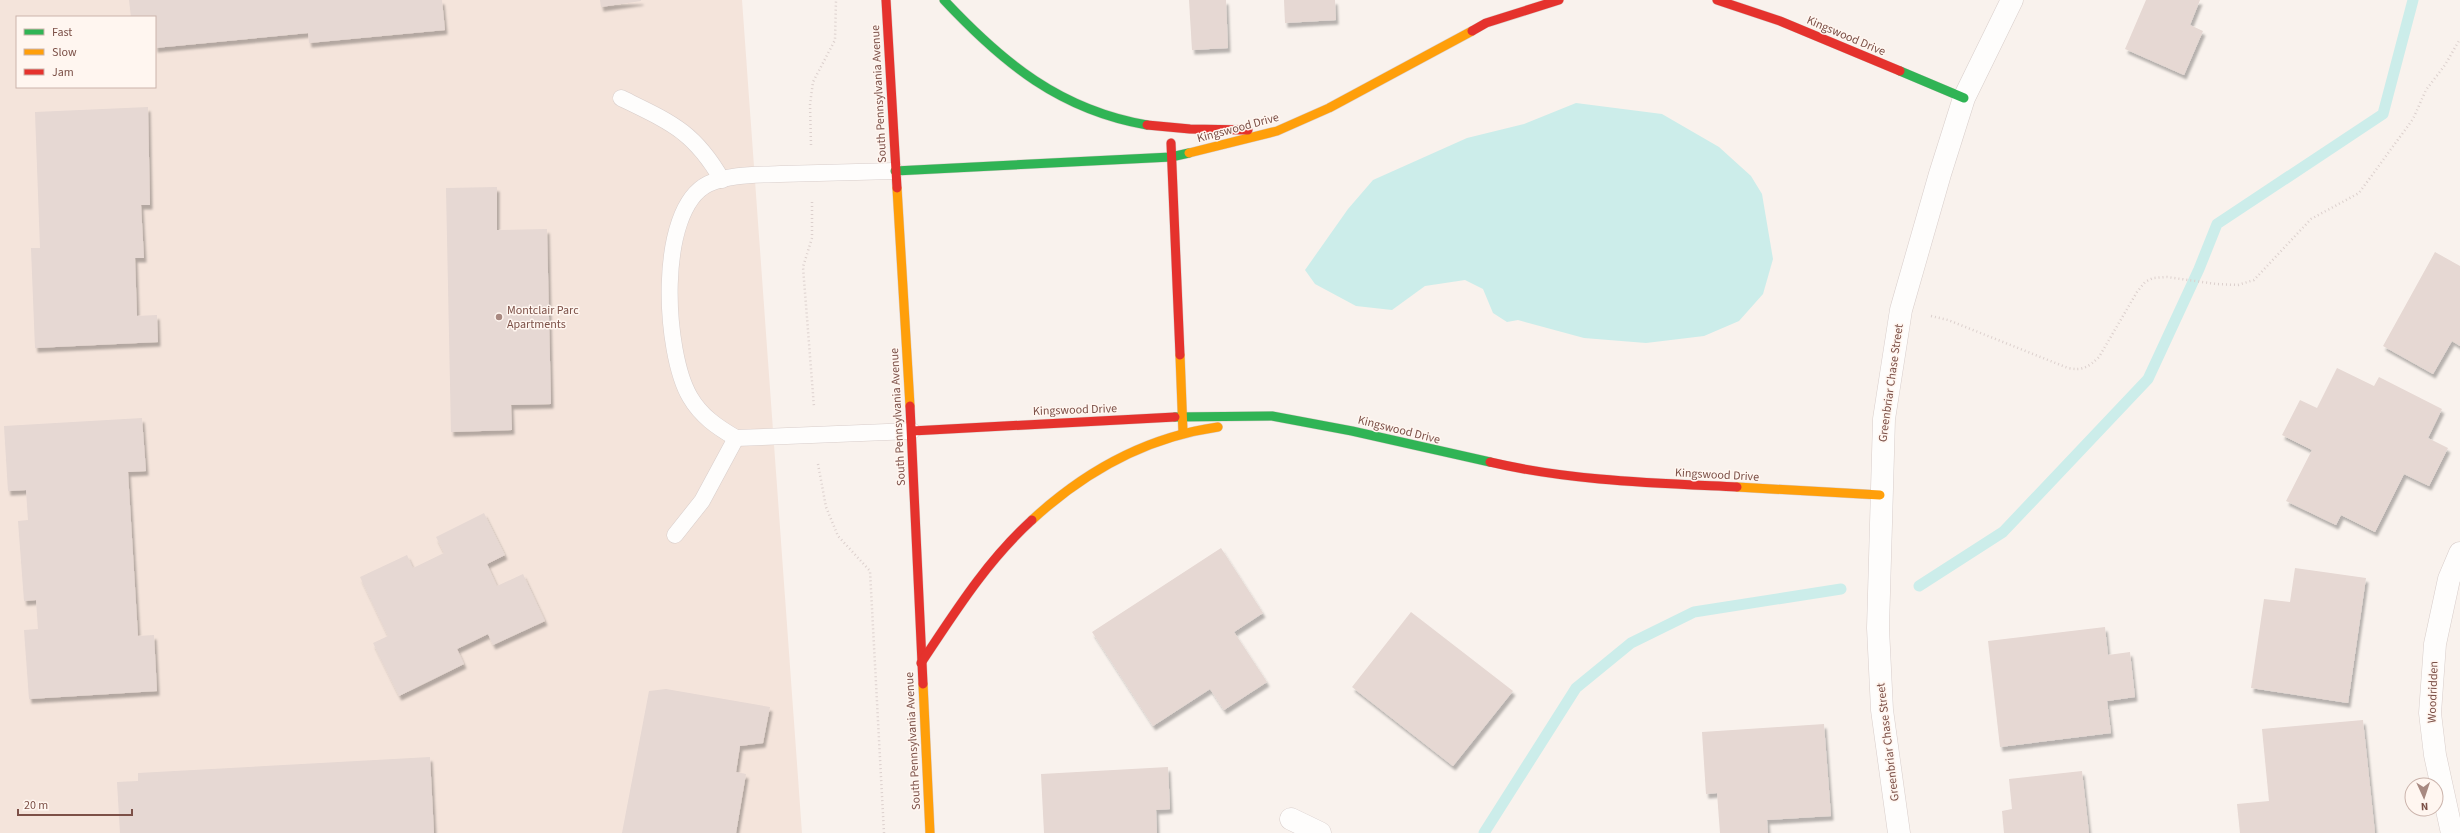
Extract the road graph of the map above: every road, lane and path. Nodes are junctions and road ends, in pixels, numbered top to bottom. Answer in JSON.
{"nodes":[{"id":1,"x":886,"y":0,"type":"edge"},
{"id":2,"x":944,"y":0,"type":"edge"},
{"id":3,"x":1559,"y":0,"type":"edge"},
{"id":4,"x":1717,"y":0,"type":"edge"},
{"id":5,"x":2012,"y":0,"type":"edge"},
{"id":6,"x":2460,"y":39,"type":"edge"},
{"id":7,"x":621,"y":98,"type":"dead end"},
{"id":8,"x":1964,"y":98,"type":"junction"},
{"id":9,"x":1170,"y":128,"type":"junction"},
{"id":10,"x":1277,"y":131,"type":"junction"},
{"id":11,"x":1171,"y":157,"type":"junction"},
{"id":12,"x":895,"y":171,"type":"junction"},
{"id":13,"x":722,"y":180,"type":"junction"},
{"id":14,"x":1901,"y":310,"type":"junction"},
{"id":15,"x":1272,"y":416,"type":"junction"},
{"id":16,"x":1182,"y":417,"type":"junction"},
{"id":17,"x":912,"y":431,"type":"junction"},
{"id":18,"x":1183,"y":434,"type":"junction"},
{"id":19,"x":736,"y":438,"type":"junction"},
{"id":20,"x":1880,"y":495,"type":"junction"},
{"id":21,"x":675,"y":536,"type":"dead end"},
{"id":22,"x":2460,"y":553,"type":"edge"},
{"id":23,"x":921,"y":663,"type":"junction"},
{"id":24,"x":1291,"y":819,"type":"dead end"},
{"id":25,"x":930,"y":833,"type":"edge"},
{"id":26,"x":1320,"y":833,"type":"edge"},
{"id":27,"x":1899,"y":833,"type":"edge"},
{"id":28,"x":2452,"y":833,"type":"edge"}],
"edges":[{"from":1,"to":12,"type":"street","name":"South Pennsylvania Avenue"},
{"from":2,"to":9,"type":"street"},
{"from":3,"to":10,"type":"street","name":"Kingswood Drive"},
{"from":4,"to":8,"type":"street","name":"Kingswood Drive"},
{"from":5,"to":8,"type":"street","name":"Greenbriar Chase Street"},
{"from":6,"to":14,"type":"path"},
{"from":7,"to":13,"type":"lane"},
{"from":8,"to":14,"type":"street","name":"Greenbriar Chase Street"},
{"from":9,"to":10,"type":"street"},
{"from":9,"to":11,"type":"street"},
{"from":10,"to":11,"type":"street","name":"Kingswood Drive"},
{"from":11,"to":12,"type":"street","name":"Kingswood Drive"},
{"from":11,"to":16,"type":"street"},
{"from":12,"to":13,"type":"lane"},
{"from":12,"to":17,"type":"street","name":"South Pennsylvania Avenue"},
{"from":13,"to":19,"type":"lane"},
{"from":14,"to":20,"type":"street","name":"Greenbriar Chase Street"},
{"from":15,"to":16,"type":"street","name":"Kingswood Drive"},
{"from":15,"to":18,"type":"street"},
{"from":15,"to":20,"type":"street","name":"Kingswood Drive"},
{"from":16,"to":17,"type":"street","name":"Kingswood Drive"},
{"from":16,"to":18,"type":"street"},
{"from":17,"to":19,"type":"lane"},
{"from":17,"to":23,"type":"street","name":"South Pennsylvania Avenue"},
{"from":18,"to":23,"type":"street"},
{"from":19,"to":21,"type":"lane"},
{"from":20,"to":27,"type":"street","name":"Greenbriar Chase Street"},
{"from":22,"to":28,"type":"street","name":"Woodridden"},
{"from":23,"to":25,"type":"street","name":"South Pennsylvania Avenue"},
{"from":24,"to":26,"type":"street"}]}
